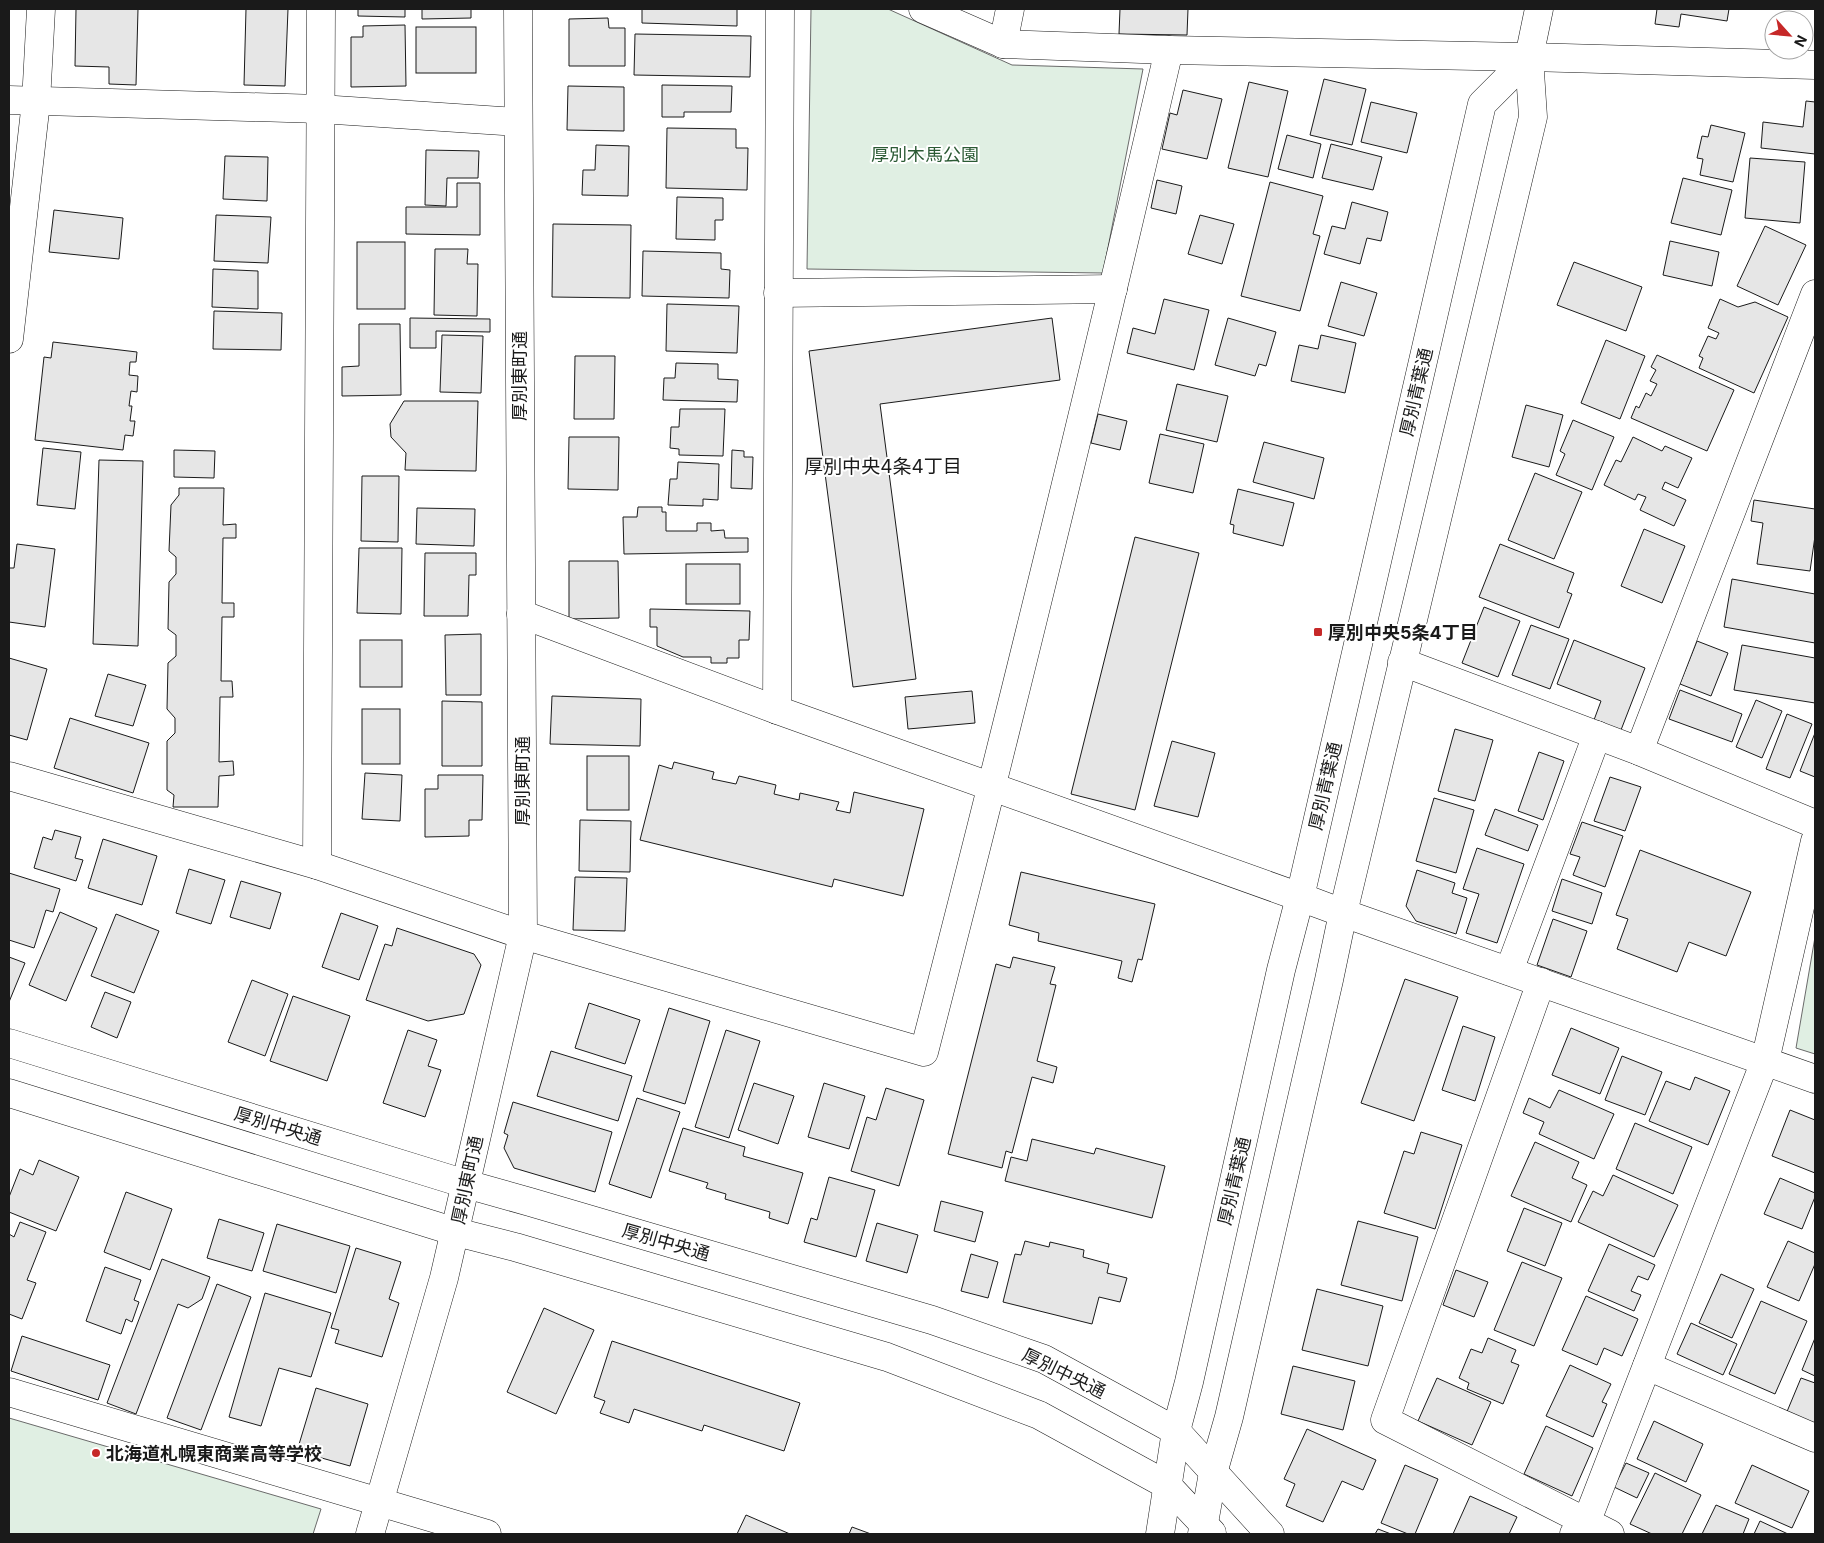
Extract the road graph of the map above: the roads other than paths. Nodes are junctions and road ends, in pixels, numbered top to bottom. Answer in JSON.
{"nodes":[{"id":1,"x":41,"y":9,"type":"edge"},
{"id":2,"x":320,"y":9,"type":"edge"},
{"id":3,"x":518,"y":9,"type":"edge"},
{"id":4,"x":780,"y":9,"type":"edge"},
{"id":5,"x":923,"y":9,"type":"edge"},
{"id":6,"x":1010,"y":9,"type":"edge"},
{"id":7,"x":1539,"y":9,"type":"edge"},
{"id":8,"x":1003,"y":44,"type":"junction"},
{"id":9,"x":1169,"y":50,"type":"junction"},
{"id":10,"x":1529,"y":57,"type":"junction"},
{"id":11,"x":1815,"y":66,"type":"edge"},
{"id":12,"x":9,"y":100,"type":"edge"},
{"id":13,"x":36,"y":102,"type":"junction"},
{"id":14,"x":320,"y":109,"type":"junction"},
{"id":15,"x":518,"y":122,"type":"junction"},
{"id":16,"x":1113,"y":289,"type":"junction"},
{"id":17,"x":778,"y":293,"type":"junction"},
{"id":18,"x":1815,"y":294,"type":"edge"},
{"id":19,"x":9,"y":339,"type":"edge"},
{"id":20,"x":520,"y":614,"type":"junction"},
{"id":21,"x":1402,"y":662,"type":"junction"},
{"id":22,"x":777,"y":710,"type":"junction"},
{"id":23,"x":1597,"y":735,"type":"junction"},
{"id":24,"x":1639,"y":751,"type":"junction"},
{"id":25,"x":9,"y":776,"type":"edge"},
{"id":26,"x":992,"y":787,"type":"junction"},
{"id":27,"x":1815,"y":824,"type":"edge"},
{"id":28,"x":1815,"y":841,"type":"edge"},
{"id":29,"x":317,"y":865,"type":"junction"},
{"id":30,"x":1300,"y":897,"type":"junction"},
{"id":31,"x":1343,"y":913,"type":"junction"},
{"id":32,"x":523,"y":935,"type":"junction"},
{"id":33,"x":1509,"y":971,"type":"junction"},
{"id":34,"x":1541,"y":982,"type":"junction"},
{"id":35,"x":9,"y":1043,"type":"edge"},
{"id":36,"x":1764,"y":1061,"type":"junction"},
{"id":37,"x":1815,"y":1079,"type":"edge"},
{"id":38,"x":9,"y":1093,"type":"edge"},
{"id":39,"x":466,"y":1184,"type":"junction"},
{"id":40,"x":456,"y":1232,"type":"junction"},
{"id":41,"x":1647,"y":1366,"type":"junction"},
{"id":42,"x":9,"y":1392,"type":"edge"},
{"id":43,"x":1176,"y":1431,"type":"junction"},
{"id":44,"x":1815,"y":1438,"type":"edge"},
{"id":45,"x":1214,"y":1473,"type":"junction"},
{"id":46,"x":1167,"y":1485,"type":"junction"},
{"id":47,"x":379,"y":1503,"type":"junction"},
{"id":48,"x":1590,"y":1530,"type":"edge"},
{"id":49,"x":1206,"y":1531,"type":"edge"},
{"id":50,"x":370,"y":1534,"type":"edge"},
{"id":51,"x":487,"y":1534,"type":"edge"},
{"id":52,"x":1160,"y":1534,"type":"edge"},
{"id":53,"x":1270,"y":1534,"type":"edge"}],
"edges":[{"from":1,"to":13,"type":"street"},
{"from":2,"to":14,"type":"street"},
{"from":3,"to":15,"type":"street","name":"厚別東町通"},
{"from":4,"to":17,"type":"street"},
{"from":5,"to":8,"type":"street"},
{"from":6,"to":8,"type":"street"},
{"from":7,"to":10,"type":"street"},
{"from":8,"to":9,"type":"street"},
{"from":9,"to":10,"type":"street"},
{"from":9,"to":16,"type":"street"},
{"from":10,"to":11,"type":"street"},
{"from":10,"to":21,"type":"street"},
{"from":10,"to":30,"type":"street","name":"厚別青葉通"},
{"from":12,"to":13,"type":"street"},
{"from":13,"to":14,"type":"street"},
{"from":13,"to":19,"type":"street"},
{"from":14,"to":15,"type":"street"},
{"from":14,"to":29,"type":"street"},
{"from":15,"to":20,"type":"street","name":"厚別東町通"},
{"from":16,"to":17,"type":"street"},
{"from":16,"to":26,"type":"street"},
{"from":17,"to":22,"type":"street"},
{"from":18,"to":24,"type":"street"},
{"from":20,"to":22,"type":"street"},
{"from":20,"to":32,"type":"street","name":"厚別東町通"},
{"from":21,"to":23,"type":"street"},
{"from":21,"to":31,"type":"street"},
{"from":22,"to":26,"type":"street"},
{"from":23,"to":24,"type":"street"},
{"from":23,"to":33,"type":"street"},
{"from":24,"to":27,"type":"street"},
{"from":25,"to":29,"type":"street"},
{"from":26,"to":30,"type":"street"},
{"from":26,"to":32,"type":"street"},
{"from":28,"to":36,"type":"street"},
{"from":29,"to":32,"type":"street"},
{"from":30,"to":31,"type":"street"},
{"from":30,"to":43,"type":"street","name":"厚別青葉通"},
{"from":31,"to":33,"type":"street"},
{"from":31,"to":45,"type":"street"},
{"from":32,"to":39,"type":"street","name":"厚別東町通"},
{"from":33,"to":34,"type":"street"},
{"from":34,"to":36,"type":"street"},
{"from":34,"to":48,"type":"street"},
{"from":35,"to":39,"type":"street","name":"厚別中央通"},
{"from":36,"to":37,"type":"street"},
{"from":36,"to":41,"type":"street"},
{"from":38,"to":40,"type":"street"},
{"from":39,"to":40,"type":"street","name":"厚別東町通"},
{"from":39,"to":43,"type":"street","name":"厚別中央通"},
{"from":40,"to":46,"type":"street"},
{"from":40,"to":47,"type":"street","name":"厚別東町通"},
{"from":41,"to":44,"type":"street"},
{"from":41,"to":48,"type":"street"},
{"from":42,"to":47,"type":"street"},
{"from":43,"to":45,"type":"street","name":"厚別中央通"},
{"from":43,"to":46,"type":"street","name":"厚別青葉通"},
{"from":45,"to":49,"type":"street"},
{"from":45,"to":53,"type":"street","name":"厚別中央通"},
{"from":46,"to":49,"type":"street"},
{"from":46,"to":52,"type":"street","name":"厚別青葉通"},
{"from":47,"to":50,"type":"street","name":"厚別東町通"},
{"from":47,"to":51,"type":"street"}]}
